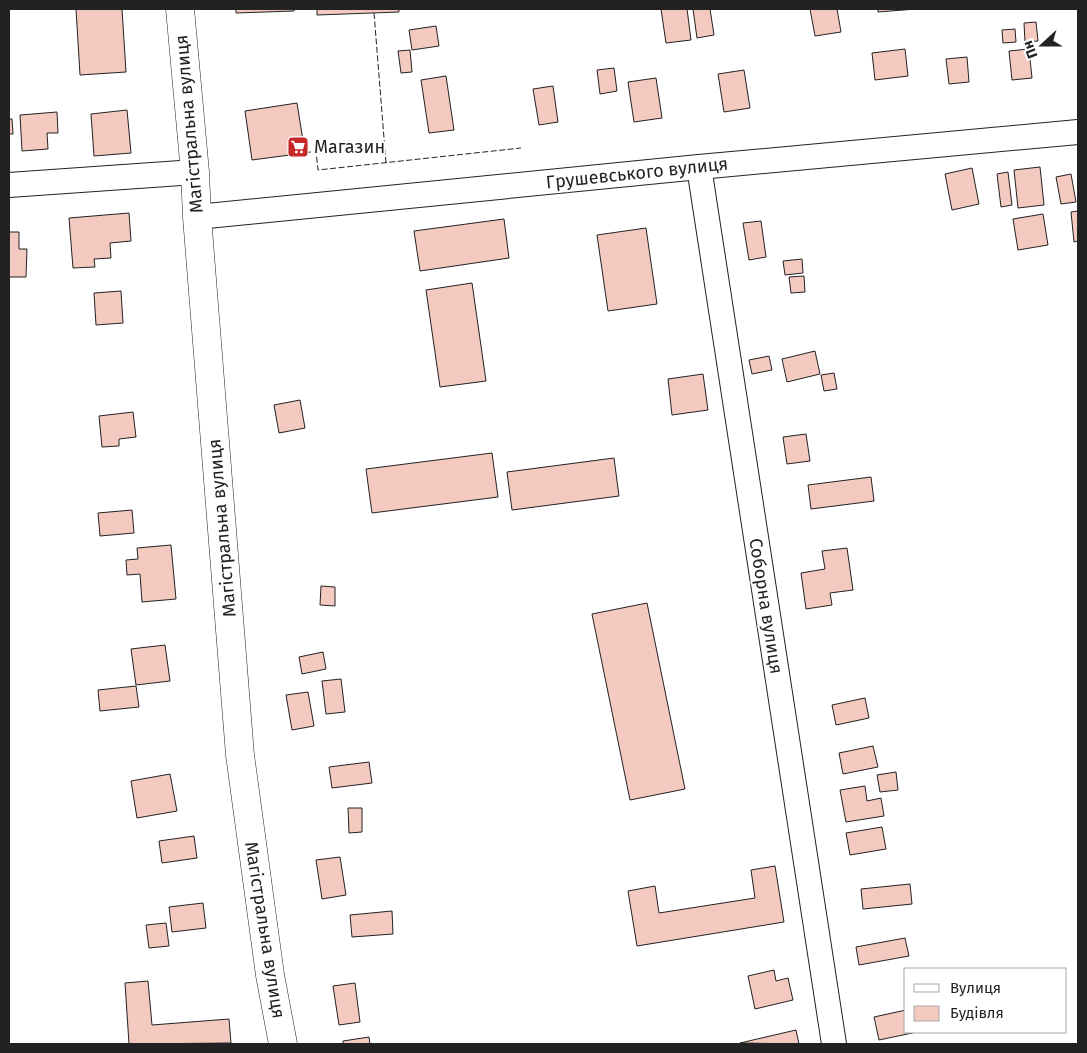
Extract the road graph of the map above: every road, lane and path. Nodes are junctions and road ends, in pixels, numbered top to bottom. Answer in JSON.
{"nodes":[{"id":1,"x":180,"y":9,"type":"edge"},
{"id":2,"x":1078,"y":132,"type":"edge"},
{"id":3,"x":699,"y":167,"type":"junction"},
{"id":4,"x":195,"y":172,"type":"junction"},
{"id":5,"x":9,"y":184,"type":"edge"},
{"id":6,"x":197,"y":217,"type":"junction"},
{"id":7,"x":283,"y":1044,"type":"edge"},
{"id":8,"x":834,"y":1044,"type":"edge"}],
"edges":[{"from":1,"to":4,"type":"main road","name":"Магістральна вулиця"},
{"from":2,"to":3,"type":"street","name":"Грушевського вулиця"},
{"from":3,"to":6,"type":"street","name":"Грушевського вулиця"},
{"from":3,"to":8,"type":"street","name":"Соборна вулиця"},
{"from":4,"to":5,"type":"street"},
{"from":4,"to":6,"type":"main road","name":"Магістральна вулиця"},
{"from":6,"to":7,"type":"main road","name":"Магістральна вулиця"}]}
